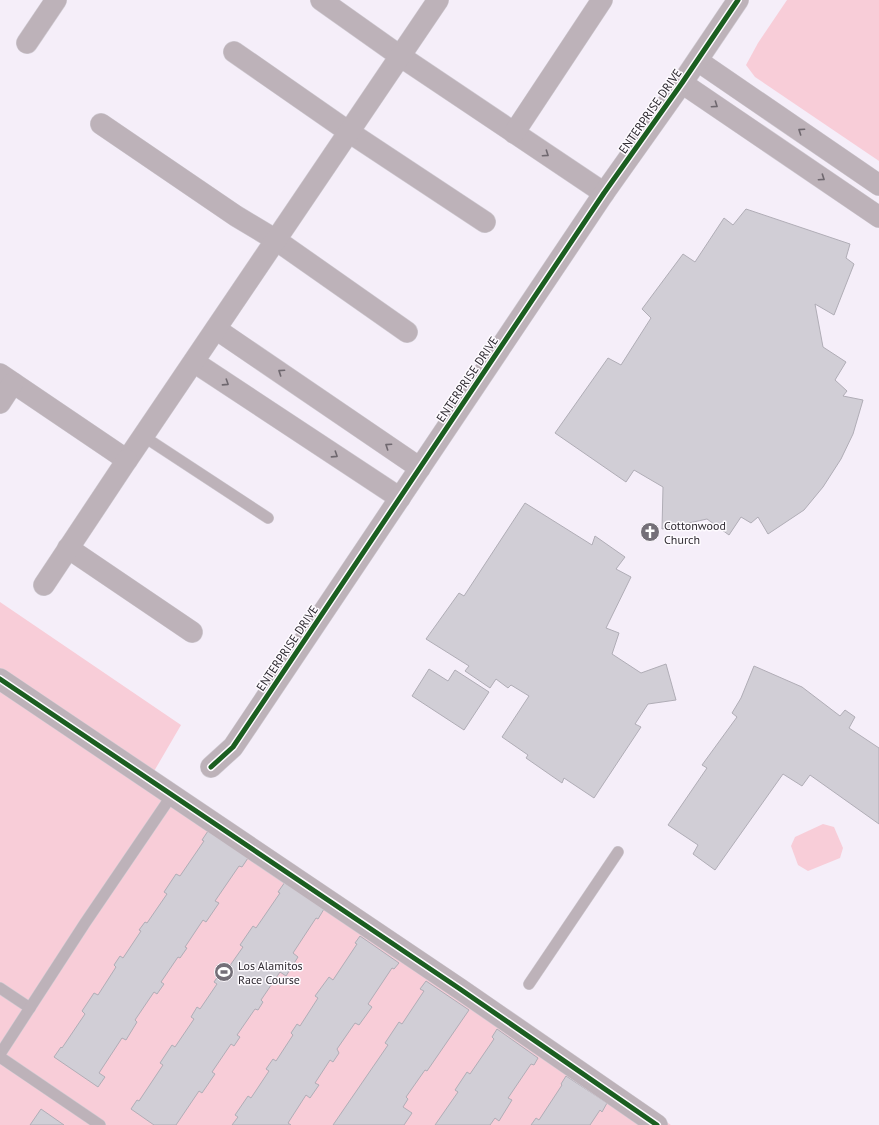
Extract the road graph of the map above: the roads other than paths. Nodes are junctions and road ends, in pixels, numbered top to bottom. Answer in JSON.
{"nodes":[{"id":1,"x":56,"y":0,"type":"edge"},
{"id":2,"x":321,"y":0,"type":"edge"},
{"id":3,"x":438,"y":0,"type":"edge"},
{"id":4,"x":602,"y":0,"type":"edge"},
{"id":5,"x":738,"y":0,"type":"edge"},
{"id":6,"x":27,"y":43,"type":"dead end"},
{"id":7,"x":234,"y":52,"type":"dead end"},
{"id":8,"x":400,"y":56,"type":"junction"},
{"id":9,"x":698,"y":61,"type":"junction"},
{"id":10,"x":682,"y":84,"type":"junction"},
{"id":11,"x":101,"y":124,"type":"dead end"},
{"id":12,"x":349,"y":132,"type":"junction"},
{"id":13,"x":514,"y":133,"type":"junction"},
{"id":14,"x":879,"y":185,"type":"edge"},
{"id":15,"x":604,"y":193,"type":"junction"},
{"id":16,"x":879,"y":217,"type":"edge"},
{"id":17,"x":484,"y":222,"type":"dead end"},
{"id":18,"x":276,"y":240,"type":"junction"},
{"id":19,"x":216,"y":329,"type":"junction"},
{"id":20,"x":407,"y":332,"type":"dead end"},
{"id":21,"x":194,"y":362,"type":"junction"},
{"id":22,"x":7,"y":378,"type":"edge"},
{"id":23,"x":0,"y":403,"type":"edge"},
{"id":24,"x":143,"y":436,"type":"junction"},
{"id":25,"x":127,"y":460,"type":"junction"},
{"id":26,"x":420,"y":468,"type":"junction"},
{"id":27,"x":400,"y":498,"type":"junction"},
{"id":28,"x":268,"y":518,"type":"dead end"},
{"id":29,"x":68,"y":548,"type":"junction"},
{"id":30,"x":44,"y":585,"type":"dead end"},
{"id":31,"x":192,"y":632,"type":"dead end"},
{"id":32,"x":0,"y":679,"type":"edge"},
{"id":33,"x":211,"y":767,"type":"dead end"},
{"id":34,"x":172,"y":795,"type":"junction"},
{"id":35,"x":618,"y":852,"type":"dead end"},
{"id":36,"x":529,"y":984,"type":"dead end"},
{"id":37,"x":0,"y":988,"type":"edge"},
{"id":38,"x":30,"y":1008,"type":"junction"},
{"id":39,"x":0,"y":1055,"type":"edge"},
{"id":40,"x":100,"y":1125,"type":"edge"},
{"id":41,"x":658,"y":1125,"type":"edge"}],
"edges":[{"from":1,"to":6,"type":"street"},
{"from":2,"to":8,"type":"street"},
{"from":3,"to":8,"type":"street"},
{"from":4,"to":13,"type":"street"},
{"from":5,"to":9,"type":"street","name":"ENTERPRISE DRIVE"},
{"from":7,"to":12,"type":"street"},
{"from":8,"to":12,"type":"street"},
{"from":8,"to":13,"type":"street"},
{"from":9,"to":10,"type":"street","name":"ENTERPRISE DRIVE"},
{"from":14,"to":9,"type":"street","one_way":true},
{"from":10,"to":15,"type":"street","name":"ENTERPRISE DRIVE"},
{"from":10,"to":16,"type":"street","one_way":true},
{"from":11,"to":18,"type":"street"},
{"from":12,"to":17,"type":"street"},
{"from":12,"to":18,"type":"street"},
{"from":13,"to":15,"type":"street","one_way":true},
{"from":15,"to":26,"type":"street","name":"ENTERPRISE DRIVE"},
{"from":18,"to":19,"type":"street"},
{"from":18,"to":20,"type":"street"},
{"from":19,"to":21,"type":"street"},
{"from":26,"to":19,"type":"street","one_way":true},
{"from":21,"to":24,"type":"street"},
{"from":21,"to":27,"type":"street","one_way":true},
{"from":22,"to":23,"type":"street"},
{"from":22,"to":25,"type":"street"},
{"from":24,"to":25,"type":"street"},
{"from":24,"to":28,"type":"lane"},
{"from":25,"to":29,"type":"street"},
{"from":26,"to":27,"type":"street","name":"ENTERPRISE DRIVE"},
{"from":27,"to":33,"type":"street","name":"ENTERPRISE DRIVE"},
{"from":29,"to":30,"type":"street"},
{"from":29,"to":31,"type":"street"},
{"from":32,"to":34,"type":"street"},
{"from":34,"to":38,"type":"lane"},
{"from":34,"to":41,"type":"street"},
{"from":35,"to":36,"type":"lane"},
{"from":37,"to":38,"type":"lane"},
{"from":38,"to":39,"type":"lane"},
{"from":39,"to":40,"type":"lane"}]}
